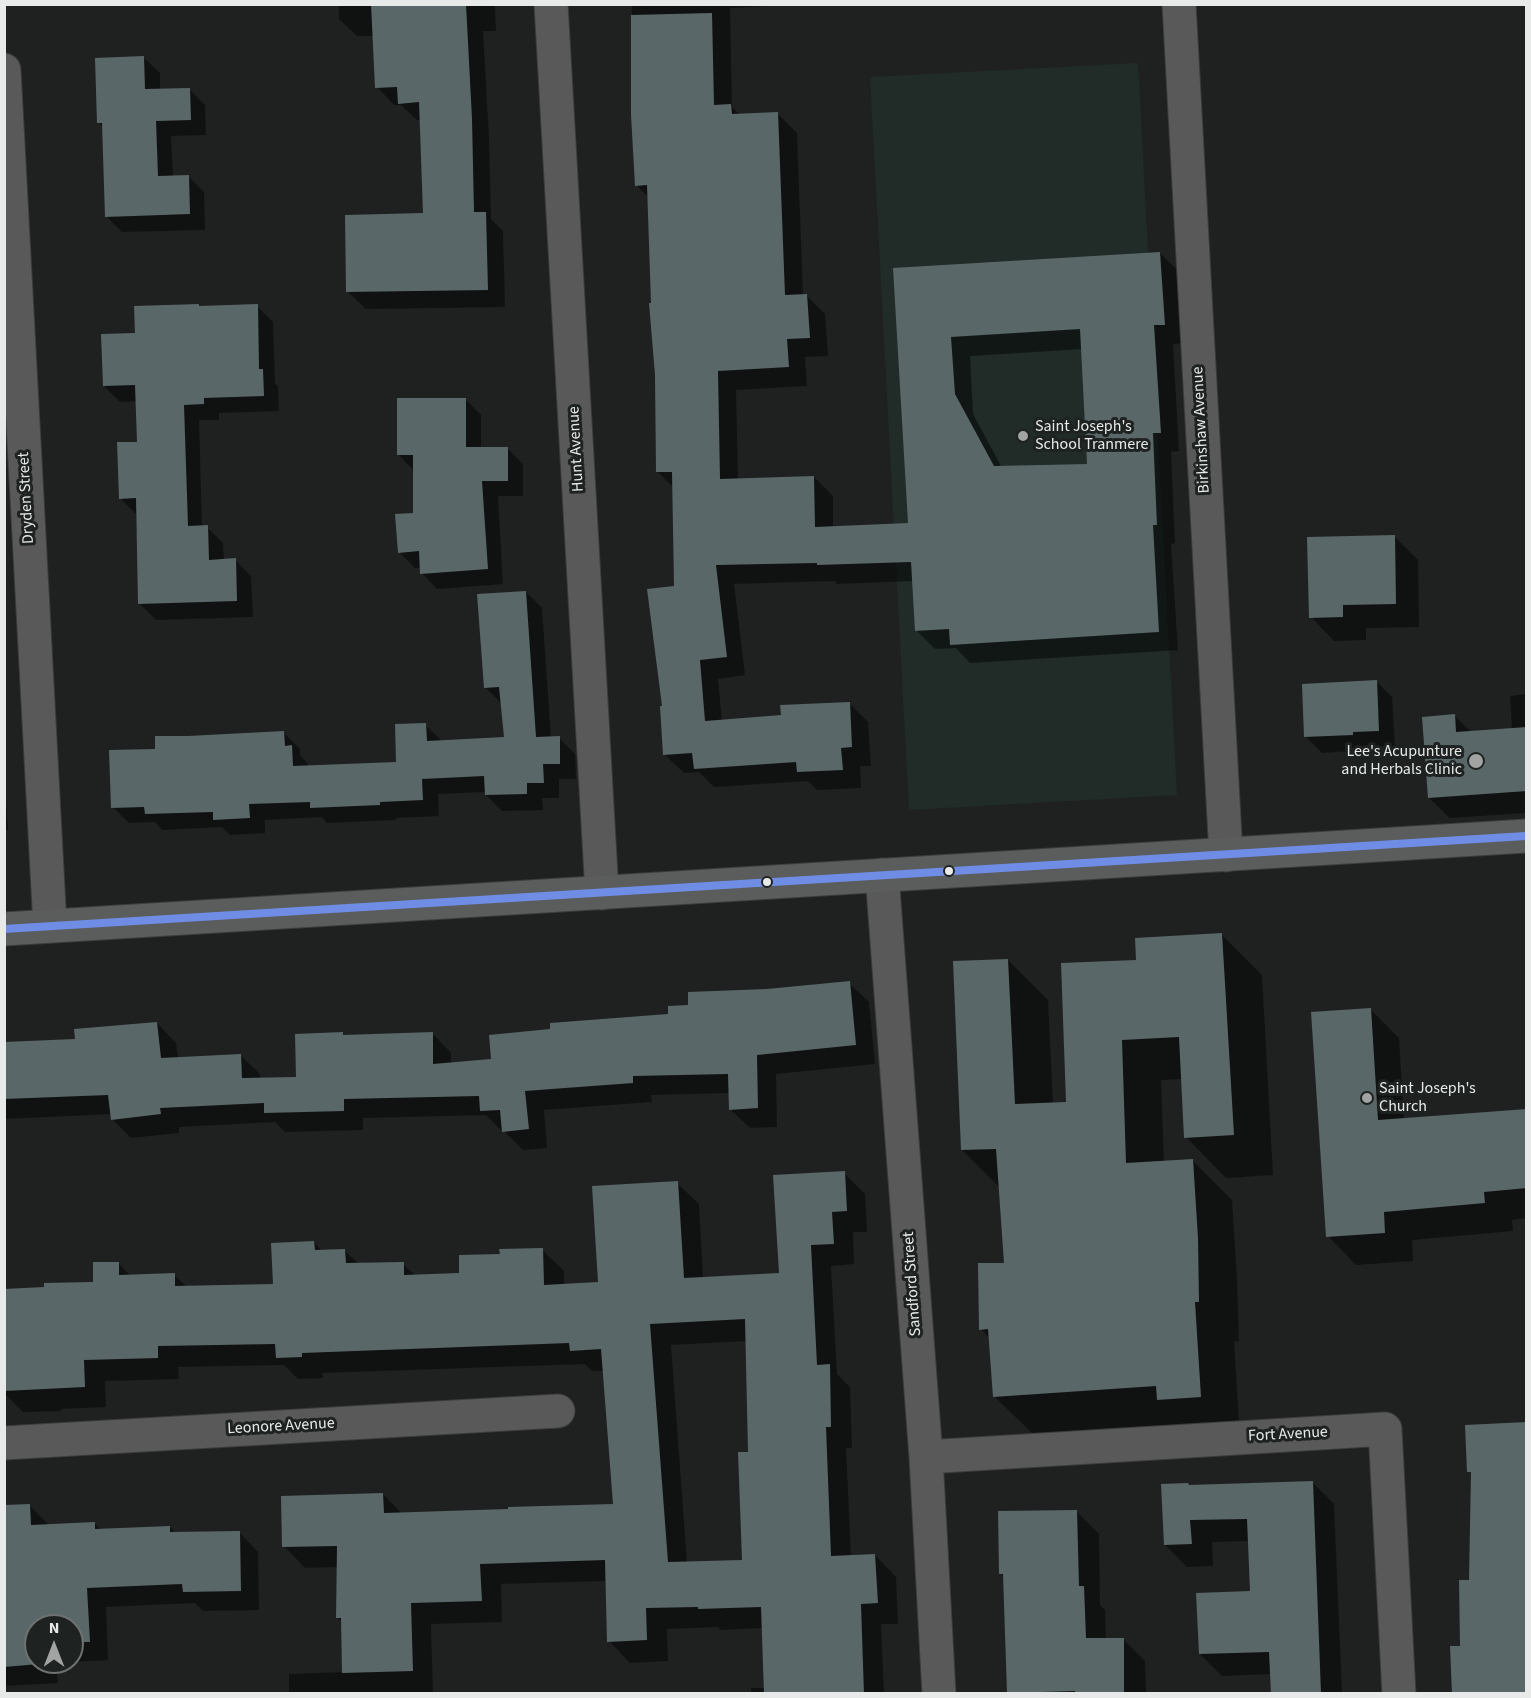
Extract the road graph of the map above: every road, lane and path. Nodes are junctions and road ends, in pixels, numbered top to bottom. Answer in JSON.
{"nodes":[{"id":1,"x":551,"y":4,"type":"edge"},
{"id":2,"x":1179,"y":4,"type":"edge"},
{"id":3,"x":4,"y":70,"type":"edge"},
{"id":4,"x":1527,"y":836,"type":"edge"},
{"id":5,"x":1226,"y":855,"type":"junction"},
{"id":6,"x":882,"y":875,"type":"junction"},
{"id":7,"x":602,"y":893,"type":"junction"},
{"id":8,"x":50,"y":926,"type":"junction"},
{"id":9,"x":4,"y":929,"type":"edge"},
{"id":10,"x":558,"y":1411,"type":"dead end"},
{"id":11,"x":4,"y":1443,"type":"edge"},
{"id":12,"x":926,"y":1456,"type":"junction"},
{"id":13,"x":939,"y":1694,"type":"edge"},
{"id":14,"x":1399,"y":1694,"type":"edge"}],
"edges":[{"from":1,"to":7,"type":"street","name":"Hunt Avenue"},
{"from":2,"to":5,"type":"street","name":"Birkinshaw Avenue"},
{"from":3,"to":8,"type":"street","name":"Dryden Street"},
{"from":4,"to":5,"type":"main road"},
{"from":5,"to":6,"type":"main road"},
{"from":6,"to":7,"type":"main road"},
{"from":6,"to":12,"type":"street","name":"Sandford Street"},
{"from":7,"to":8,"type":"main road"},
{"from":8,"to":9,"type":"main road"},
{"from":10,"to":11,"type":"street","name":"Leonore Avenue"},
{"from":12,"to":13,"type":"street","name":"Sandford Street"},
{"from":12,"to":14,"type":"street","name":"Fort Avenue"}]}
